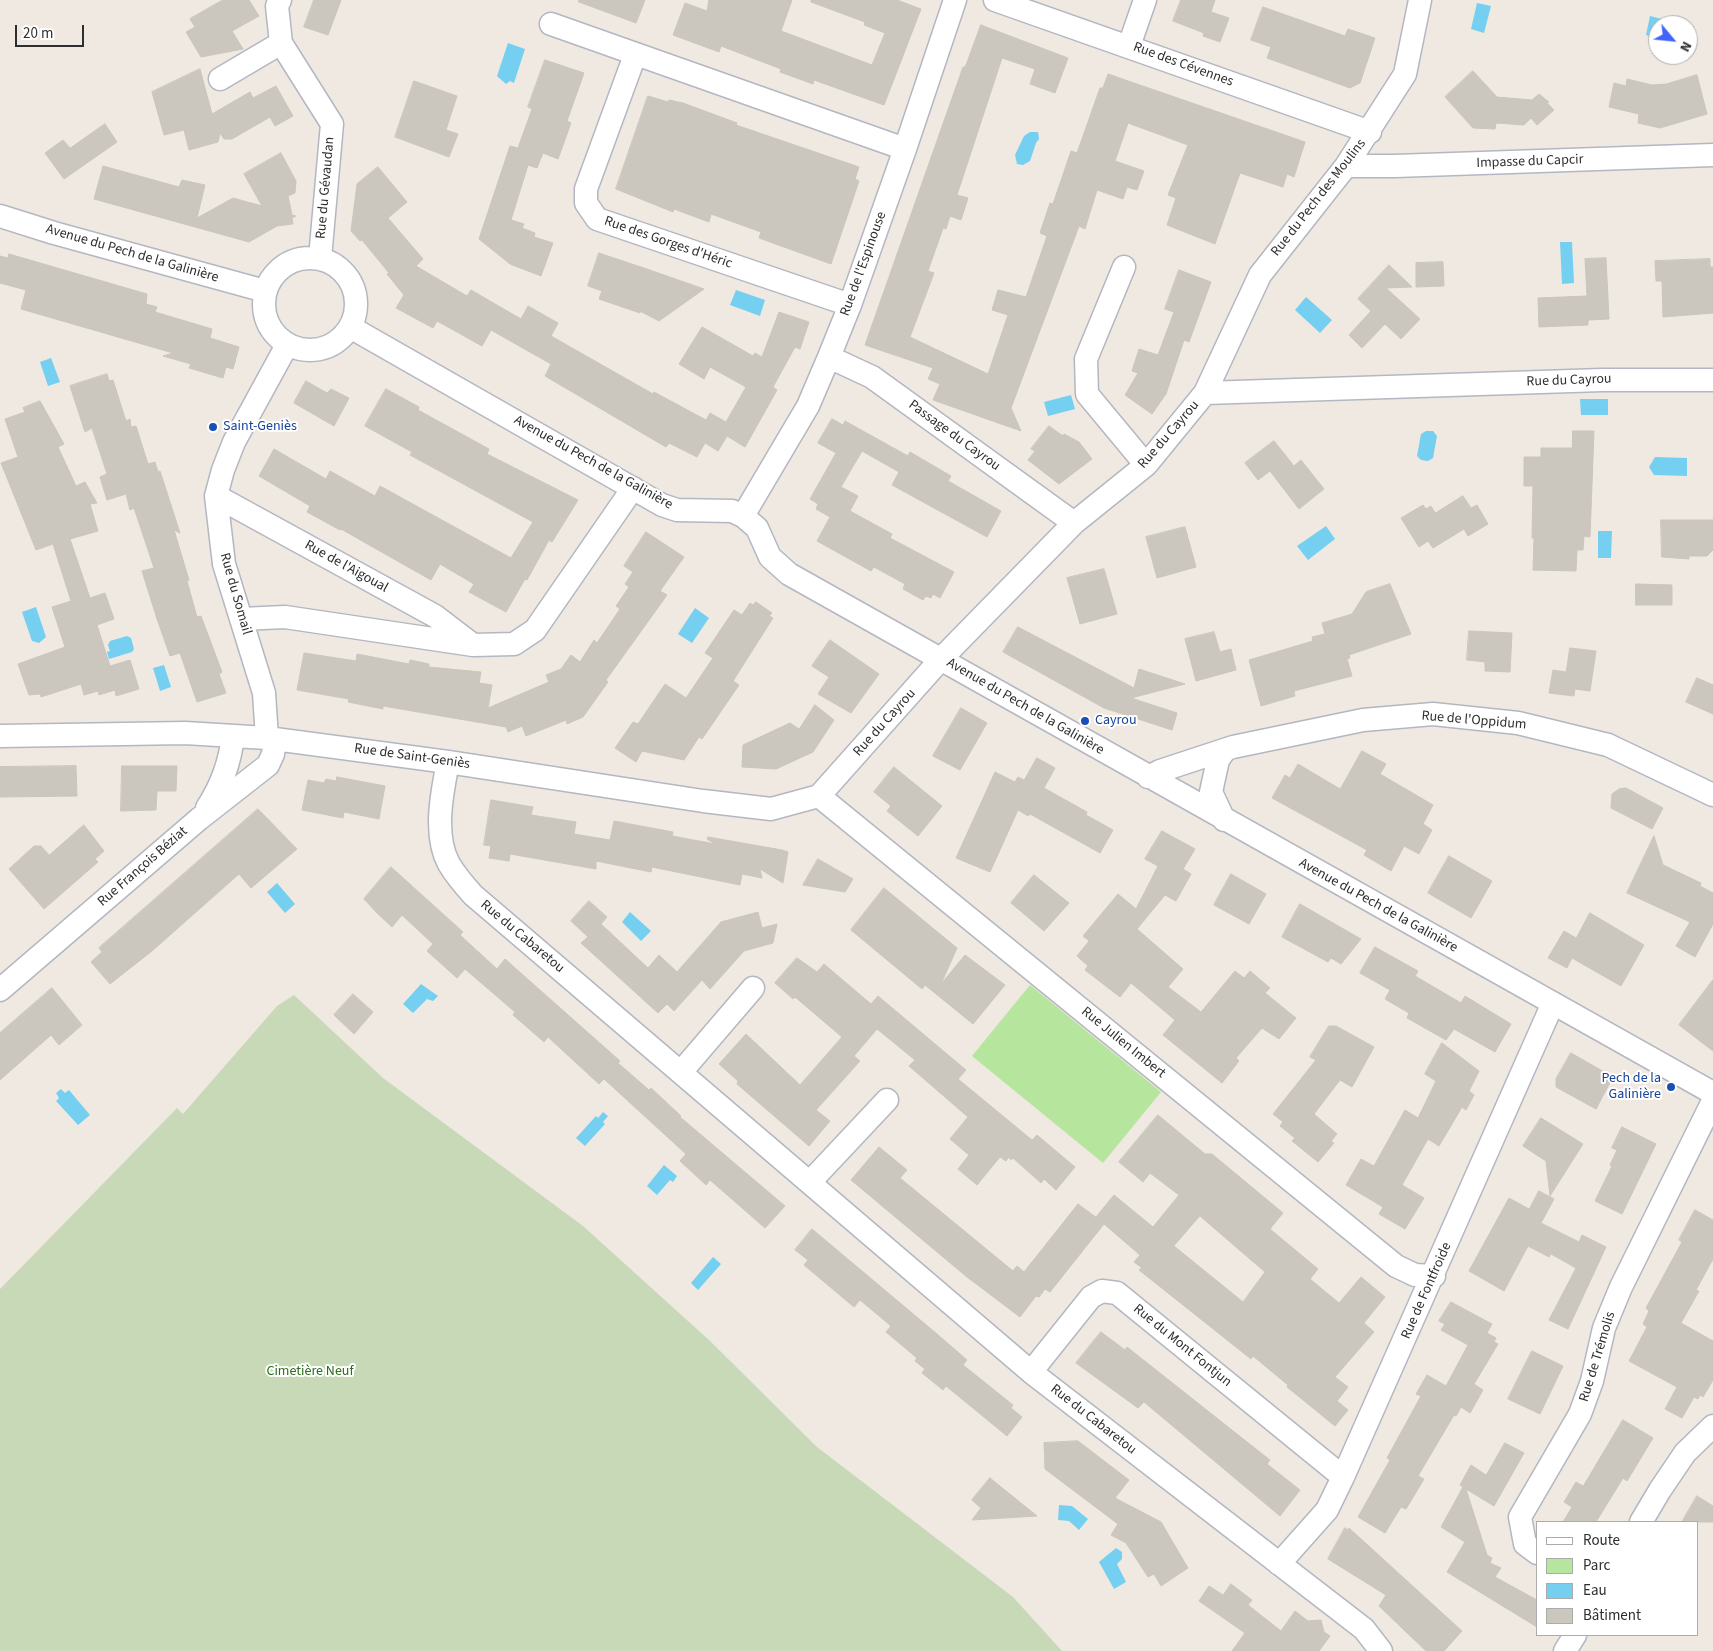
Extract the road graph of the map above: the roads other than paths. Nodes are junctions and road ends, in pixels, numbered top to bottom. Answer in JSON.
{"nodes":[{"id":1,"x":280,"y":0,"type":"edge"},
{"id":2,"x":955,"y":0,"type":"edge"},
{"id":3,"x":995,"y":0,"type":"edge"},
{"id":4,"x":1146,"y":0,"type":"edge"},
{"id":5,"x":1420,"y":0,"type":"edge"},
{"id":6,"x":551,"y":24,"type":"dead end"},
{"id":7,"x":281,"y":43,"type":"junction"},
{"id":8,"x":1130,"y":46,"type":"junction"},
{"id":9,"x":635,"y":55,"type":"junction"},
{"id":10,"x":220,"y":79,"type":"dead end"},
{"id":11,"x":1370,"y":132,"type":"junction"},
{"id":12,"x":905,"y":148,"type":"junction"},
{"id":13,"x":1713,"y":156,"type":"edge"},
{"id":14,"x":1346,"y":166,"type":"junction"},
{"id":15,"x":0,"y":216,"type":"edge"},
{"id":16,"x":320,"y":258,"type":"junction"},
{"id":17,"x":1124,"y":268,"type":"dead end"},
{"id":18,"x":265,"y":291,"type":"junction"},
{"id":19,"x":850,"y":305,"type":"junction"},
{"id":20,"x":350,"y":327,"type":"junction"},
{"id":21,"x":287,"y":345,"type":"junction"},
{"id":22,"x":829,"y":357,"type":"junction"},
{"id":23,"x":1713,"y":380,"type":"edge"},
{"id":24,"x":1206,"y":393,"type":"junction"},
{"id":25,"x":1146,"y":465,"type":"junction"},
{"id":26,"x":633,"y":488,"type":"junction"},
{"id":27,"x":216,"y":496,"type":"junction"},
{"id":28,"x":744,"y":516,"type":"junction"},
{"id":29,"x":1074,"y":523,"type":"junction"},
{"id":30,"x":242,"y":619,"type":"junction"},
{"id":31,"x":472,"y":645,"type":"junction"},
{"id":32,"x":941,"y":660,"type":"junction"},
{"id":33,"x":0,"y":736,"type":"edge"},
{"id":34,"x":233,"y":736,"type":"junction"},
{"id":35,"x":271,"y":739,"type":"junction"},
{"id":36,"x":1224,"y":750,"type":"junction"},
{"id":37,"x":448,"y":762,"type":"junction"},
{"id":38,"x":1148,"y":777,"type":"junction"},
{"id":39,"x":1713,"y":795,"type":"edge"},
{"id":40,"x":819,"y":796,"type":"junction"},
{"id":41,"x":199,"y":819,"type":"junction"},
{"id":42,"x":1224,"y":820,"type":"junction"},
{"id":43,"x":752,"y":988,"type":"dead end"},
{"id":44,"x":0,"y":990,"type":"edge"},
{"id":45,"x":1553,"y":1003,"type":"junction"},
{"id":46,"x":681,"y":1072,"type":"junction"},
{"id":47,"x":1713,"y":1093,"type":"edge"},
{"id":48,"x":886,"y":1100,"type":"dead end"},
{"id":49,"x":1713,"y":1101,"type":"edge"},
{"id":50,"x":810,"y":1182,"type":"junction"},
{"id":51,"x":1434,"y":1276,"type":"junction"},
{"id":52,"x":1031,"y":1372,"type":"junction"},
{"id":53,"x":1713,"y":1426,"type":"edge"},
{"id":54,"x":1343,"y":1477,"type":"junction"},
{"id":55,"x":1642,"y":1521,"type":"edge"},
{"id":56,"x":1536,"y":1552,"type":"edge"},
{"id":57,"x":1279,"y":1564,"type":"junction"},
{"id":58,"x":1574,"y":1636,"type":"edge"},
{"id":59,"x":1381,"y":1651,"type":"edge"},
{"id":60,"x":1565,"y":1651,"type":"edge"}],
"edges":[{"from":1,"to":7,"type":"street","name":"Rue du Gévaudan"},
{"from":2,"to":12,"type":"street","name":"Rue de l'Espinouse"},
{"from":3,"to":8,"type":"street","name":"Rue des Cévennes"},
{"from":4,"to":8,"type":"street"},
{"from":5,"to":11,"type":"street","name":"Rue du Pech des Moulins"},
{"from":6,"to":9,"type":"street"},
{"from":7,"to":10,"type":"street"},
{"from":7,"to":16,"type":"street","name":"Rue du Gévaudan"},
{"from":8,"to":11,"type":"street","name":"Rue des Cévennes"},
{"from":9,"to":12,"type":"street"},
{"from":9,"to":19,"type":"street","name":"Rue des Gorges d'Héric"},
{"from":11,"to":14,"type":"street","name":"Rue du Pech des Moulins"},
{"from":12,"to":19,"type":"street","name":"Rue de l'Espinouse"},
{"from":13,"to":14,"type":"street","name":"Impasse du Capcir"},
{"from":14,"to":24,"type":"street","name":"Rue du Pech des Moulins"},
{"from":15,"to":18,"type":"street","name":"Avenue du Pech de la Galinière"},
{"from":16,"to":18,"type":"street"},
{"from":16,"to":20,"type":"street"},
{"from":17,"to":25,"type":"street"},
{"from":18,"to":21,"type":"street"},
{"from":19,"to":22,"type":"street","name":"Rue de l'Espinouse"},
{"from":20,"to":21,"type":"street"},
{"from":20,"to":26,"type":"street","name":"Avenue du Pech de la Galinière"},
{"from":21,"to":27,"type":"street","name":"Rue du Somail"},
{"from":22,"to":28,"type":"street","name":"Rue de l'Espinouse"},
{"from":22,"to":29,"type":"street","name":"Passage du Cayrou"},
{"from":23,"to":24,"type":"street","name":"Rue du Cayrou"},
{"from":24,"to":25,"type":"street","name":"Rue du Cayrou"},
{"from":25,"to":29,"type":"street","name":"Rue du Cayrou"},
{"from":26,"to":28,"type":"street","name":"Avenue du Pech de la Galinière"},
{"from":26,"to":31,"type":"street"},
{"from":27,"to":30,"type":"street","name":"Rue du Somail"},
{"from":27,"to":31,"type":"street","name":"Rue de l'Aigoual"},
{"from":28,"to":32,"type":"street","name":"Avenue du Pech de la Galinière"},
{"from":29,"to":32,"type":"street","name":"Rue du Cayrou"},
{"from":30,"to":31,"type":"street"},
{"from":30,"to":35,"type":"street","name":"Rue du Somail"},
{"from":32,"to":38,"type":"street","name":"Avenue du Pech de la Galinière"},
{"from":32,"to":40,"type":"street","name":"Rue du Cayrou"},
{"from":33,"to":34,"type":"street","name":"Rue de Saint-Geniès"},
{"from":34,"to":35,"type":"street","name":"Rue de Saint-Geniès"},
{"from":34,"to":41,"type":"street"},
{"from":35,"to":37,"type":"street","name":"Rue de Saint-Geniès"},
{"from":35,"to":41,"type":"street","name":"Rue François Béziat"},
{"from":36,"to":38,"type":"street","name":"Rue de l'Oppidum"},
{"from":36,"to":39,"type":"street","name":"Rue de l'Oppidum"},
{"from":36,"to":42,"type":"street"},
{"from":37,"to":40,"type":"street","name":"Rue de Saint-Geniès"},
{"from":37,"to":46,"type":"street","name":"Rue du Cabaretou"},
{"from":38,"to":42,"type":"street","name":"Avenue du Pech de la Galinière"},
{"from":40,"to":51,"type":"street","name":"Rue Julien Imbert"},
{"from":41,"to":44,"type":"street","name":"Rue François Béziat"},
{"from":42,"to":45,"type":"street","name":"Avenue du Pech de la Galinière"},
{"from":43,"to":46,"type":"street"},
{"from":45,"to":47,"type":"street","name":"Avenue du Pech de la Galinière"},
{"from":45,"to":51,"type":"street","name":"Rue de Fontfroide"},
{"from":46,"to":50,"type":"street","name":"Rue du Cabaretou"},
{"from":48,"to":50,"type":"street"},
{"from":49,"to":56,"type":"street","name":"Rue de Trémolis"},
{"from":50,"to":52,"type":"street","name":"Rue du Cabaretou"},
{"from":51,"to":54,"type":"street","name":"Rue de Fontfroide"},
{"from":52,"to":54,"type":"street","name":"Rue du Mont Fontjun"},
{"from":52,"to":57,"type":"street","name":"Rue du Cabaretou"},
{"from":53,"to":55,"type":"street"},
{"from":54,"to":57,"type":"street","name":"Rue de Fontfroide"},
{"from":57,"to":59,"type":"street","name":"Rue du Cabaretou"},
{"from":58,"to":60,"type":"street"}]}
